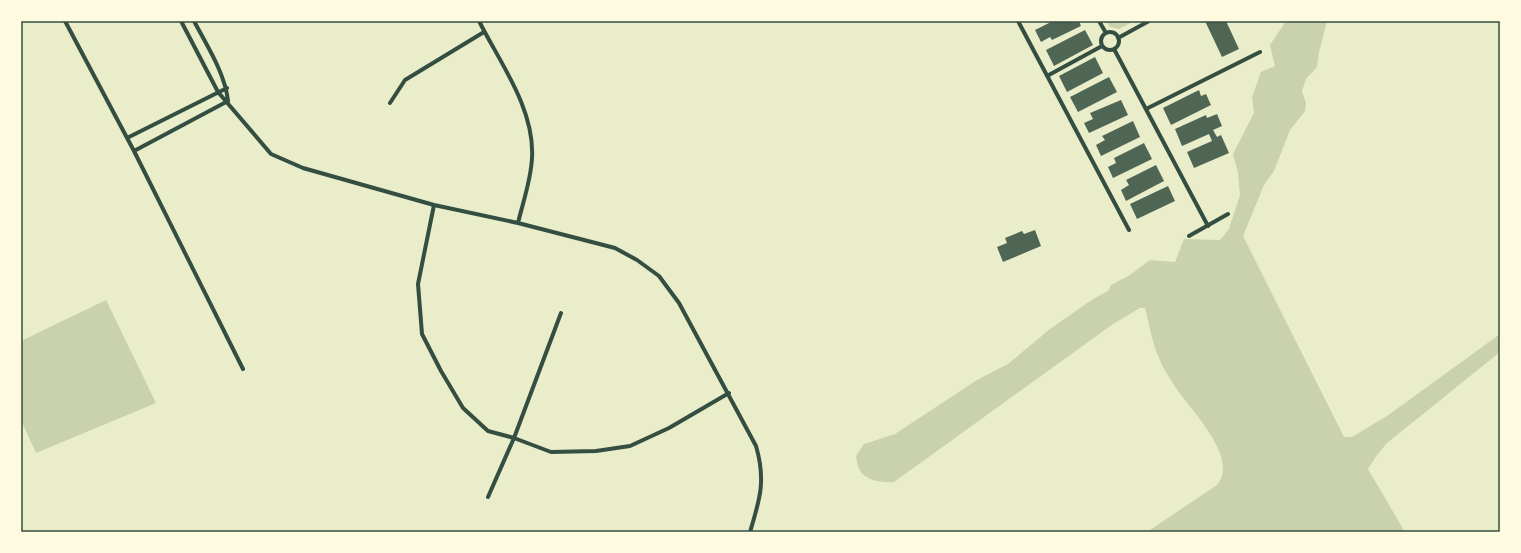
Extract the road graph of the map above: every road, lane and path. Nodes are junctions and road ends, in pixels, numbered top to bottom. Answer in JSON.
{"nodes":[{"id":1,"x":65,"y":21,"type":"edge"},
{"id":2,"x":181,"y":21,"type":"edge"},
{"id":3,"x":194,"y":21,"type":"edge"},
{"id":4,"x":479,"y":21,"type":"edge"},
{"id":5,"x":1018,"y":21,"type":"edge"},
{"id":6,"x":1100,"y":21,"type":"edge"},
{"id":7,"x":1150,"y":21,"type":"edge"},
{"id":8,"x":484,"y":32,"type":"junction"},
{"id":9,"x":1106,"y":33,"type":"junction"},
{"id":10,"x":1118,"y":38,"type":"junction"},
{"id":11,"x":1102,"y":46,"type":"junction"},
{"id":12,"x":1114,"y":49,"type":"junction"},
{"id":13,"x":1260,"y":52,"type":"dead end"},
{"id":14,"x":1047,"y":76,"type":"junction"},
{"id":15,"x":227,"y":88,"type":"junction"},
{"id":16,"x":218,"y":92,"type":"junction"},
{"id":17,"x":228,"y":102,"type":"junction"},
{"id":18,"x":390,"y":103,"type":"dead end"},
{"id":19,"x":1146,"y":109,"type":"junction"},
{"id":20,"x":127,"y":138,"type":"junction"},
{"id":21,"x":134,"y":151,"type":"junction"},
{"id":22,"x":434,"y":204,"type":"junction"},
{"id":23,"x":1228,"y":214,"type":"dead end"},
{"id":24,"x":518,"y":224,"type":"junction"},
{"id":25,"x":1208,"y":226,"type":"junction"},
{"id":26,"x":1129,"y":230,"type":"dead end"},
{"id":27,"x":1189,"y":236,"type":"dead end"},
{"id":28,"x":561,"y":313,"type":"dead end"},
{"id":29,"x":243,"y":369,"type":"dead end"},
{"id":30,"x":729,"y":393,"type":"junction"},
{"id":31,"x":514,"y":438,"type":"junction"},
{"id":32,"x":488,"y":497,"type":"dead end"},
{"id":33,"x":750,"y":532,"type":"edge"}],
"edges":[{"from":1,"to":20,"type":"street"},
{"from":2,"to":16,"type":"street"},
{"from":3,"to":15,"type":"street"},
{"from":4,"to":8,"type":"street"},
{"from":5,"to":14,"type":"street"},
{"from":6,"to":9,"type":"street"},
{"from":7,"to":10,"type":"street"},
{"from":8,"to":18,"type":"street"},
{"from":8,"to":24,"type":"street"},
{"from":9,"to":10,"type":"street"},
{"from":9,"to":11,"type":"street"},
{"from":10,"to":12,"type":"street"},
{"from":11,"to":12,"type":"street"},
{"from":11,"to":14,"type":"street"},
{"from":12,"to":19,"type":"street"},
{"from":13,"to":19,"type":"street"},
{"from":14,"to":26,"type":"street"},
{"from":15,"to":16,"type":"street"},
{"from":15,"to":17,"type":"street"},
{"from":16,"to":17,"type":"street"},
{"from":16,"to":20,"type":"street"},
{"from":17,"to":21,"type":"street"},
{"from":17,"to":22,"type":"street"},
{"from":19,"to":25,"type":"street"},
{"from":20,"to":21,"type":"street"},
{"from":21,"to":29,"type":"street"},
{"from":22,"to":24,"type":"street"},
{"from":22,"to":31,"type":"street"},
{"from":23,"to":25,"type":"street"},
{"from":24,"to":30,"type":"street"},
{"from":25,"to":27,"type":"street"},
{"from":28,"to":31,"type":"street"},
{"from":30,"to":31,"type":"street"},
{"from":30,"to":33,"type":"street"},
{"from":31,"to":32,"type":"street"}]}
